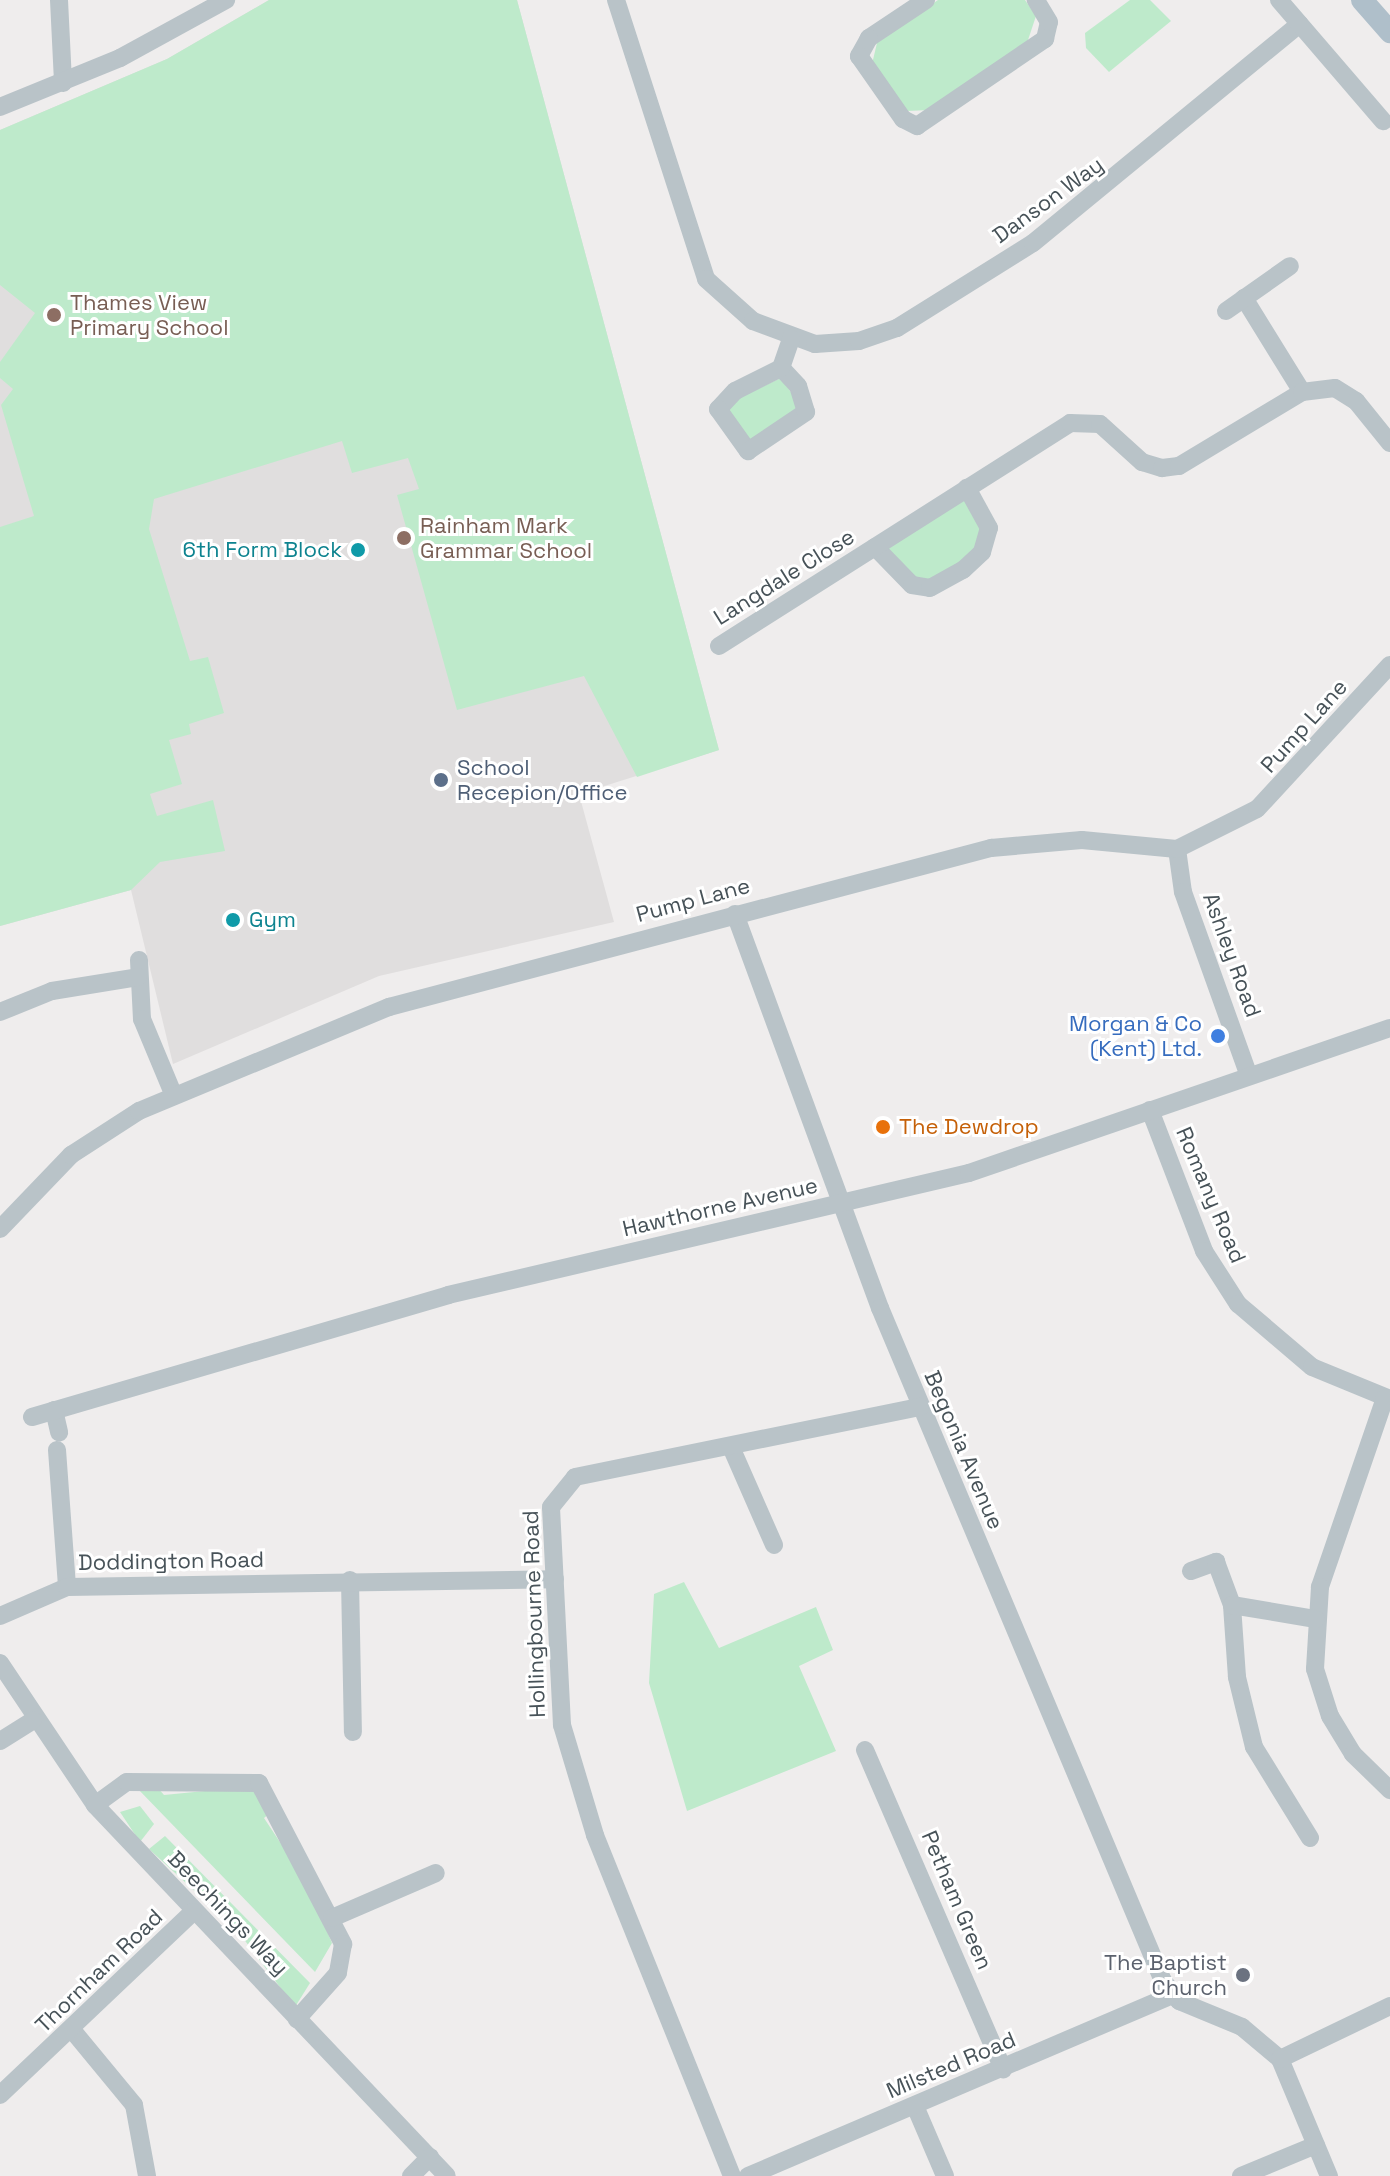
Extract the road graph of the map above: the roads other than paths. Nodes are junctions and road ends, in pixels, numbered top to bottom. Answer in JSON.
{"nodes":[{"id":1,"x":59,"y":0,"type":"edge"},
{"id":2,"x":226,"y":0,"type":"edge"},
{"id":3,"x":926,"y":0,"type":"edge"},
{"id":4,"x":1036,"y":0,"type":"edge"},
{"id":5,"x":1279,"y":0,"type":"edge"},
{"id":6,"x":1362,"y":0,"type":"edge"},
{"id":7,"x":623,"y":3,"type":"edge"},
{"id":8,"x":1300,"y":24,"type":"junction"},
{"id":9,"x":1390,"y":32,"type":"edge"},
{"id":10,"x":63,"y":83,"type":"junction"},
{"id":11,"x":0,"y":107,"type":"edge"},
{"id":12,"x":1383,"y":121,"type":"dead end"},
{"id":13,"x":1290,"y":266,"type":"dead end"},
{"id":14,"x":1244,"y":298,"type":"junction"},
{"id":15,"x":1226,"y":311,"type":"dead end"},
{"id":16,"x":791,"y":339,"type":"junction"},
{"id":17,"x":781,"y":368,"type":"junction"},
{"id":18,"x":1302,"y":392,"type":"junction"},
{"id":19,"x":1390,"y":443,"type":"edge"},
{"id":20,"x":967,"y":488,"type":"junction"},
{"id":21,"x":875,"y":547,"type":"junction"},
{"id":22,"x":719,"y":646,"type":"dead end"},
{"id":23,"x":1390,"y":665,"type":"edge"},
{"id":24,"x":1177,"y":849,"type":"junction"},
{"id":25,"x":735,"y":914,"type":"junction"},
{"id":26,"x":0,"y":1012,"type":"edge"},
{"id":27,"x":1390,"y":1028,"type":"edge"},
{"id":28,"x":1249,"y":1076,"type":"junction"},
{"id":29,"x":174,"y":1096,"type":"junction"},
{"id":30,"x":1150,"y":1110,"type":"junction"},
{"id":31,"x":845,"y":1203,"type":"junction"},
{"id":32,"x":0,"y":1229,"type":"edge"},
{"id":33,"x":1388,"y":1399,"type":"edge"},
{"id":34,"x":920,"y":1407,"type":"junction"},
{"id":35,"x":54,"y":1410,"type":"junction"},
{"id":36,"x":32,"y":1417,"type":"dead end"},
{"id":37,"x":731,"y":1447,"type":"junction"},
{"id":38,"x":774,"y":1545,"type":"dead end"},
{"id":39,"x":1191,"y":1571,"type":"dead end"},
{"id":40,"x":555,"y":1579,"type":"junction"},
{"id":41,"x":350,"y":1580,"type":"junction"},
{"id":42,"x":67,"y":1587,"type":"junction"},
{"id":43,"x":1232,"y":1605,"type":"junction"},
{"id":44,"x":0,"y":1616,"type":"edge"},
{"id":45,"x":1316,"y":1619,"type":"junction"},
{"id":46,"x":0,"y":1663,"type":"edge"},
{"id":47,"x":33,"y":1720,"type":"junction"},
{"id":48,"x":353,"y":1732,"type":"dead end"},
{"id":49,"x":0,"y":1741,"type":"edge"},
{"id":50,"x":865,"y":1750,"type":"dead end"},
{"id":51,"x":1390,"y":1790,"type":"edge"},
{"id":52,"x":95,"y":1805,"type":"junction"},
{"id":53,"x":1310,"y":1838,"type":"dead end"},
{"id":54,"x":436,"y":1873,"type":"dead end"},
{"id":55,"x":193,"y":1912,"type":"junction"},
{"id":56,"x":332,"y":1918,"type":"junction"},
{"id":57,"x":1172,"y":1995,"type":"junction"},
{"id":58,"x":1390,"y":2006,"type":"edge"},
{"id":59,"x":297,"y":2019,"type":"junction"},
{"id":60,"x":73,"y":2031,"type":"junction"},
{"id":61,"x":1280,"y":2059,"type":"junction"},
{"id":62,"x":1003,"y":2069,"type":"junction"},
{"id":63,"x":0,"y":2095,"type":"edge"},
{"id":64,"x":915,"y":2106,"type":"junction"},
{"id":65,"x":1316,"y":2145,"type":"junction"},
{"id":66,"x":430,"y":2157,"type":"junction"},
{"id":67,"x":147,"y":2176,"type":"edge"},
{"id":68,"x":411,"y":2176,"type":"edge"},
{"id":69,"x":447,"y":2176,"type":"edge"},
{"id":70,"x":732,"y":2176,"type":"edge"},
{"id":71,"x":748,"y":2176,"type":"edge"},
{"id":72,"x":945,"y":2176,"type":"edge"},
{"id":73,"x":1241,"y":2176,"type":"edge"},
{"id":74,"x":1329,"y":2176,"type":"edge"}],
"edges":[{"from":1,"to":10,"type":"street"},
{"from":2,"to":10,"type":"street"},
{"from":3,"to":4,"type":"street"},
{"from":5,"to":8,"type":"street"},
{"from":6,"to":9,"type":"main road"},
{"from":7,"to":16,"type":"street","name":"Danson Way"},
{"from":8,"to":12,"type":"street"},
{"from":8,"to":16,"type":"street","name":"Danson Way"},
{"from":10,"to":11,"type":"street"},
{"from":13,"to":14,"type":"street"},
{"from":14,"to":15,"type":"street"},
{"from":14,"to":18,"type":"street"},
{"from":16,"to":17,"type":"street"},
{"from":17,"to":17,"type":"street"},
{"from":18,"to":19,"type":"street"},
{"from":18,"to":20,"type":"street","name":"Langdale Close"},
{"from":20,"to":21,"type":"street","name":"Langdale Close"},
{"from":20,"to":21,"type":"street","name":"Langdale Close"},
{"from":21,"to":22,"type":"street","name":"Langdale Close"},
{"from":23,"to":24,"type":"street","name":"Pump Lane"},
{"from":24,"to":25,"type":"street","name":"Pump Lane"},
{"from":24,"to":28,"type":"street","name":"Ashley Road"},
{"from":25,"to":29,"type":"street","name":"Pump Lane"},
{"from":25,"to":31,"type":"street","name":"Begonia Avenue"},
{"from":26,"to":29,"type":"street"},
{"from":27,"to":28,"type":"street","name":"Hawthorne Avenue"},
{"from":28,"to":30,"type":"street","name":"Hawthorne Avenue"},
{"from":29,"to":32,"type":"street","name":"Pump Lane"},
{"from":30,"to":31,"type":"street","name":"Hawthorne Avenue"},
{"from":30,"to":33,"type":"street","name":"Romany Road"},
{"from":31,"to":34,"type":"street","name":"Begonia Avenue"},
{"from":31,"to":35,"type":"street","name":"Hawthorne Avenue"},
{"from":33,"to":45,"type":"street"},
{"from":34,"to":37,"type":"street","name":"Hollingbourne Road"},
{"from":34,"to":57,"type":"street","name":"Begonia Avenue"},
{"from":35,"to":36,"type":"street","name":"Hawthorne Avenue"},
{"from":35,"to":42,"type":"street"},
{"from":37,"to":38,"type":"street"},
{"from":37,"to":40,"type":"street","name":"Hollingbourne Road"},
{"from":39,"to":43,"type":"street"},
{"from":40,"to":41,"type":"street","name":"Doddington Road"},
{"from":40,"to":70,"type":"street","name":"Hollingbourne Road"},
{"from":41,"to":42,"type":"street","name":"Doddington Road"},
{"from":41,"to":48,"type":"street"},
{"from":42,"to":44,"type":"street","name":"Doddington Road"},
{"from":43,"to":45,"type":"street"},
{"from":43,"to":53,"type":"street"},
{"from":45,"to":51,"type":"street"},
{"from":46,"to":47,"type":"street","name":"Beechings Way"},
{"from":47,"to":49,"type":"street"},
{"from":47,"to":52,"type":"street","name":"Beechings Way"},
{"from":50,"to":62,"type":"street","name":"Petham Green"},
{"from":52,"to":55,"type":"street","name":"Beechings Way"},
{"from":52,"to":56,"type":"street"},
{"from":54,"to":56,"type":"street"},
{"from":55,"to":59,"type":"street","name":"Beechings Way"},
{"from":55,"to":60,"type":"street","name":"Thornham Road"},
{"from":56,"to":59,"type":"street"},
{"from":57,"to":61,"type":"street"},
{"from":57,"to":62,"type":"street","name":"Milsted Road"},
{"from":58,"to":61,"type":"street"},
{"from":59,"to":66,"type":"street","name":"Beechings Way"},
{"from":60,"to":63,"type":"street","name":"Thornham Road"},
{"from":60,"to":67,"type":"street"},
{"from":61,"to":65,"type":"street"},
{"from":62,"to":64,"type":"street","name":"Milsted Road"},
{"from":64,"to":71,"type":"street","name":"Milsted Road"},
{"from":64,"to":72,"type":"street"},
{"from":65,"to":73,"type":"street"},
{"from":65,"to":74,"type":"street"},
{"from":66,"to":68,"type":"street"},
{"from":66,"to":69,"type":"street","name":"Beechings Way"}]}
